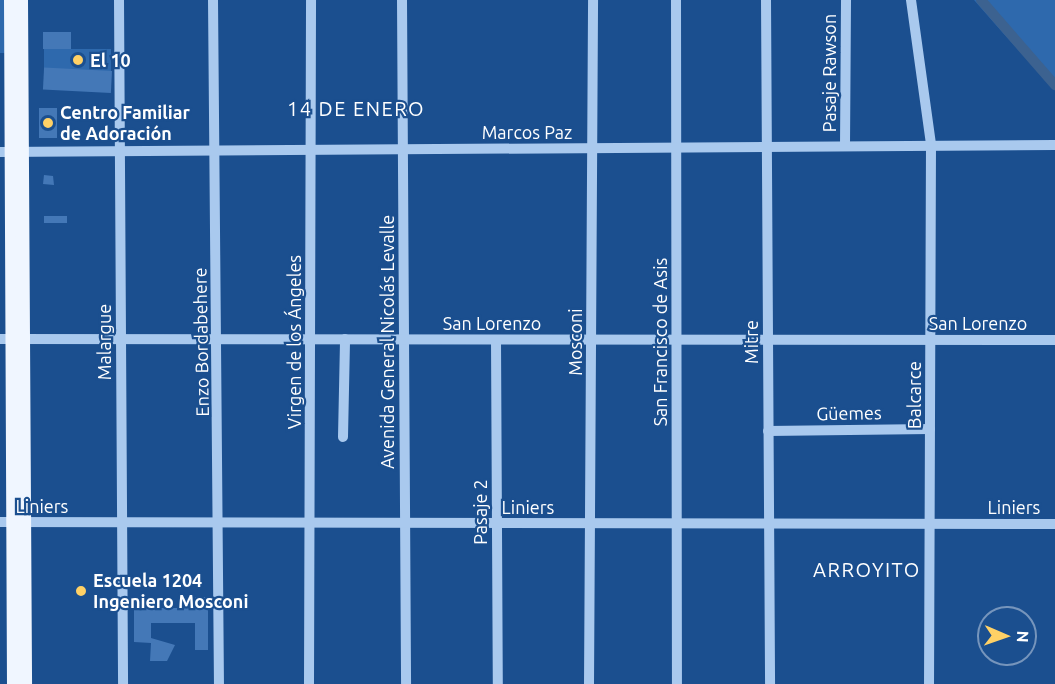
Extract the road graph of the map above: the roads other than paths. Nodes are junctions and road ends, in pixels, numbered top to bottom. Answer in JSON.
{"nodes":[{"id":1,"x":11,"y":0,"type":"edge"},
{"id":2,"x":21,"y":0,"type":"edge"},
{"id":3,"x":119,"y":0,"type":"edge"},
{"id":4,"x":213,"y":0,"type":"edge"},
{"id":5,"x":311,"y":0,"type":"edge"},
{"id":6,"x":402,"y":0,"type":"edge"},
{"id":7,"x":593,"y":0,"type":"edge"},
{"id":8,"x":676,"y":0,"type":"edge"},
{"id":9,"x":766,"y":0,"type":"edge"},
{"id":10,"x":846,"y":0,"type":"edge"},
{"id":11,"x":911,"y":0,"type":"edge"},
{"id":12,"x":1055,"y":145,"type":"edge"},
{"id":13,"x":845,"y":146,"type":"junction"},
{"id":14,"x":931,"y":146,"type":"junction"},
{"id":15,"x":676,"y":147,"type":"junction"},
{"id":16,"x":767,"y":147,"type":"junction"},
{"id":17,"x":592,"y":148,"type":"junction"},
{"id":18,"x":403,"y":149,"type":"junction"},
{"id":19,"x":311,"y":150,"type":"junction"},
{"id":20,"x":120,"y":151,"type":"junction"},
{"id":21,"x":215,"y":151,"type":"junction"},
{"id":22,"x":11,"y":152,"type":"edge"},
{"id":23,"x":12,"y":339,"type":"edge"},
{"id":24,"x":310,"y":339,"type":"junction"},
{"id":25,"x":345,"y":339,"type":"junction"},
{"id":26,"x":404,"y":339,"type":"junction"},
{"id":27,"x":121,"y":340,"type":"junction"},
{"id":28,"x":218,"y":340,"type":"junction"},
{"id":29,"x":496,"y":340,"type":"junction"},
{"id":30,"x":591,"y":340,"type":"junction"},
{"id":31,"x":676,"y":340,"type":"junction"},
{"id":32,"x":768,"y":340,"type":"junction"},
{"id":33,"x":931,"y":340,"type":"junction"},
{"id":34,"x":1055,"y":340,"type":"edge"},
{"id":35,"x":930,"y":429,"type":"junction"},
{"id":36,"x":768,"y":431,"type":"junction"},
{"id":37,"x":343,"y":437,"type":"dead end"},
{"id":38,"x":12,"y":522,"type":"edge"},
{"id":39,"x":122,"y":522,"type":"junction"},
{"id":40,"x":218,"y":523,"type":"junction"},
{"id":41,"x":310,"y":523,"type":"junction"},
{"id":42,"x":405,"y":523,"type":"junction"},
{"id":43,"x":497,"y":523,"type":"junction"},
{"id":44,"x":590,"y":523,"type":"junction"},
{"id":45,"x":677,"y":523,"type":"junction"},
{"id":46,"x":769,"y":523,"type":"junction"},
{"id":47,"x":930,"y":524,"type":"junction"},
{"id":48,"x":1055,"y":524,"type":"edge"},
{"id":49,"x":14,"y":684,"type":"edge"},
{"id":50,"x":25,"y":684,"type":"edge"},
{"id":51,"x":123,"y":684,"type":"edge"},
{"id":52,"x":219,"y":684,"type":"edge"},
{"id":53,"x":309,"y":684,"type":"edge"},
{"id":54,"x":406,"y":684,"type":"edge"},
{"id":55,"x":498,"y":684,"type":"edge"},
{"id":56,"x":589,"y":684,"type":"edge"},
{"id":57,"x":677,"y":684,"type":"edge"},
{"id":58,"x":770,"y":684,"type":"edge"},
{"id":59,"x":929,"y":684,"type":"edge"}],
"edges":[{"from":1,"to":22,"type":"main road"},
{"from":2,"to":22,"type":"main road"},
{"from":3,"to":20,"type":"street","name":"Malargue"},
{"from":4,"to":21,"type":"street","name":"Enzo Bordabehere"},
{"from":5,"to":19,"type":"street","name":"Virgen de los Ángeles"},
{"from":6,"to":18,"type":"street","name":"Avenida General Nicolás Levalle"},
{"from":7,"to":17,"type":"street","name":"Mosconi"},
{"from":8,"to":15,"type":"street","name":"San Francisco de Asis"},
{"from":9,"to":16,"type":"street","name":"Mitre"},
{"from":10,"to":13,"type":"street","name":"Pasaje Rawson"},
{"from":11,"to":14,"type":"street","name":"Balcarce"},
{"from":12,"to":14,"type":"street","name":"Marcos Paz"},
{"from":13,"to":14,"type":"street","name":"Marcos Paz"},
{"from":13,"to":16,"type":"street","name":"Marcos Paz"},
{"from":14,"to":33,"type":"street","name":"Balcarce"},
{"from":15,"to":16,"type":"street","name":"Marcos Paz"},
{"from":15,"to":17,"type":"street","name":"Marcos Paz"},
{"from":15,"to":31,"type":"street","name":"San Francisco de Asis"},
{"from":16,"to":32,"type":"street","name":"Mitre"},
{"from":17,"to":18,"type":"street","name":"Marcos Paz"},
{"from":17,"to":30,"type":"street","name":"Mosconi"},
{"from":18,"to":19,"type":"street","name":"Marcos Paz"},
{"from":18,"to":26,"type":"street","name":"Avenida General Nicolás Levalle"},
{"from":19,"to":21,"type":"street","name":"Marcos Paz"},
{"from":19,"to":24,"type":"street","name":"Virgen de los Ángeles"},
{"from":20,"to":21,"type":"street","name":"Marcos Paz"},
{"from":20,"to":22,"type":"street","name":"Marcos Paz"},
{"from":20,"to":27,"type":"street","name":"Malargue"},
{"from":21,"to":28,"type":"street","name":"Enzo Bordabehere"},
{"from":22,"to":23,"type":"main road"},
{"from":23,"to":27,"type":"street","name":"San Lorenzo"},
{"from":23,"to":38,"type":"main road"},
{"from":24,"to":25,"type":"street","name":"San Lorenzo"},
{"from":24,"to":28,"type":"street","name":"San Lorenzo"},
{"from":24,"to":41,"type":"street","name":"Virgen de los Ángeles"},
{"from":25,"to":26,"type":"street","name":"San Lorenzo"},
{"from":25,"to":37,"type":"street"},
{"from":26,"to":29,"type":"street","name":"San Lorenzo"},
{"from":26,"to":42,"type":"street","name":"Avenida General Nicolás Levalle"},
{"from":27,"to":28,"type":"street","name":"San Lorenzo"},
{"from":27,"to":39,"type":"street","name":"Malargue"},
{"from":28,"to":40,"type":"street","name":"Enzo Bordabehere"},
{"from":29,"to":30,"type":"street","name":"San Lorenzo"},
{"from":29,"to":43,"type":"street","name":"Pasaje 2"},
{"from":30,"to":31,"type":"street","name":"San Lorenzo"},
{"from":30,"to":44,"type":"street","name":"Mosconi"},
{"from":31,"to":32,"type":"street","name":"San Lorenzo"},
{"from":31,"to":45,"type":"street","name":"San Francisco de Asis"},
{"from":32,"to":33,"type":"street","name":"San Lorenzo"},
{"from":32,"to":36,"type":"street","name":"Mitre"},
{"from":33,"to":34,"type":"street","name":"San Lorenzo"},
{"from":33,"to":35,"type":"street","name":"Balcarce"},
{"from":35,"to":36,"type":"street","name":"Güemes"},
{"from":35,"to":47,"type":"street","name":"Balcarce"},
{"from":36,"to":46,"type":"street","name":"Mitre"},
{"from":38,"to":39,"type":"street","name":"Liniers"},
{"from":38,"to":49,"type":"main road"},
{"from":38,"to":50,"type":"main road"},
{"from":39,"to":40,"type":"street","name":"Liniers"},
{"from":39,"to":51,"type":"street","name":"Malargue"},
{"from":40,"to":41,"type":"street","name":"Liniers"},
{"from":40,"to":52,"type":"street","name":"Enzo Bordabehere"},
{"from":41,"to":42,"type":"street","name":"Liniers"},
{"from":41,"to":53,"type":"street","name":"Virgen de los Ángeles"},
{"from":42,"to":43,"type":"street","name":"Liniers"},
{"from":42,"to":54,"type":"street","name":"Avenida General Nicolás Levalle"},
{"from":43,"to":44,"type":"street","name":"Liniers"},
{"from":43,"to":55,"type":"street","name":"Pasaje 2"},
{"from":44,"to":45,"type":"street","name":"Liniers"},
{"from":44,"to":56,"type":"street","name":"Mosconi"},
{"from":45,"to":46,"type":"street","name":"Liniers"},
{"from":45,"to":57,"type":"street","name":"San Francisco de Asis"},
{"from":46,"to":47,"type":"street","name":"Liniers"},
{"from":46,"to":58,"type":"street","name":"Mitre"},
{"from":47,"to":48,"type":"street","name":"Liniers"},
{"from":47,"to":59,"type":"street","name":"Balcarce"}]}
